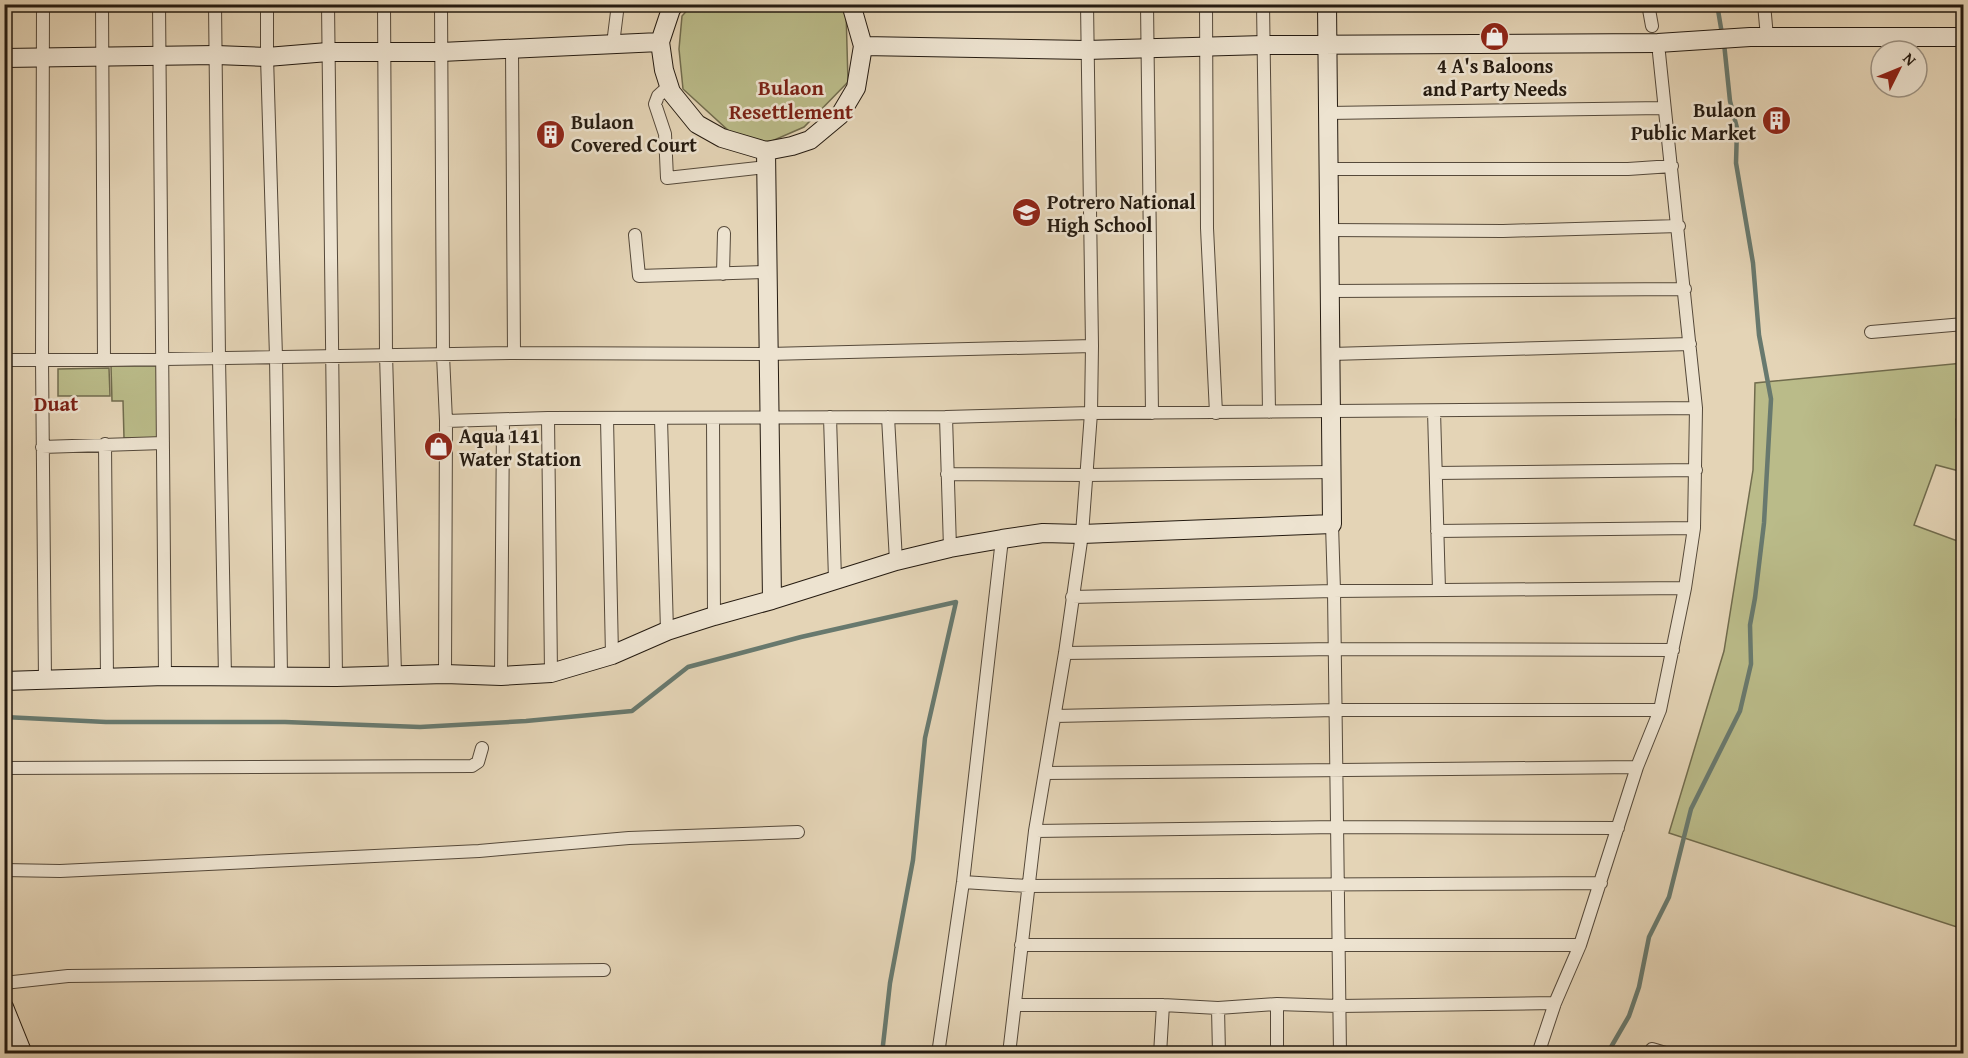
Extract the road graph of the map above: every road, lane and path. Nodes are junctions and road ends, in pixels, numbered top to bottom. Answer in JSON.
{"nodes":[{"id":1,"x":43,"y":4,"type":"edge"},
{"id":2,"x":102,"y":4,"type":"edge"},
{"id":3,"x":159,"y":4,"type":"edge"},
{"id":4,"x":215,"y":4,"type":"edge"},
{"id":5,"x":267,"y":4,"type":"edge"},
{"id":6,"x":328,"y":4,"type":"edge"},
{"id":7,"x":384,"y":4,"type":"edge"},
{"id":8,"x":441,"y":4,"type":"edge"},
{"id":9,"x":618,"y":4,"type":"edge"},
{"id":10,"x":675,"y":4,"type":"edge"},
{"id":11,"x":851,"y":4,"type":"edge"},
{"id":12,"x":1087,"y":4,"type":"edge"},
{"id":13,"x":1147,"y":4,"type":"edge"},
{"id":14,"x":1206,"y":4,"type":"edge"},
{"id":15,"x":1263,"y":4,"type":"edge"},
{"id":16,"x":1327,"y":4,"type":"edge"},
{"id":17,"x":1648,"y":4,"type":"edge"},
{"id":18,"x":1764,"y":4,"type":"edge"},
{"id":19,"x":1652,"y":26,"type":"dead end"},
{"id":20,"x":1759,"y":37,"type":"junction"},
{"id":21,"x":1964,"y":37,"type":"edge"},
{"id":22,"x":660,"y":42,"type":"junction"},
{"id":23,"x":613,"y":44,"type":"junction"},
{"id":24,"x":1264,"y":45,"type":"junction"},
{"id":25,"x":1327,"y":45,"type":"junction"},
{"id":26,"x":862,"y":46,"type":"junction"},
{"id":27,"x":1206,"y":47,"type":"junction"},
{"id":28,"x":1147,"y":48,"type":"junction"},
{"id":29,"x":512,"y":50,"type":"junction"},
{"id":30,"x":1086,"y":50,"type":"junction"},
{"id":31,"x":328,"y":52,"type":"junction"},
{"id":32,"x":385,"y":52,"type":"junction"},
{"id":33,"x":441,"y":52,"type":"junction"},
{"id":34,"x":1659,"y":53,"type":"dead end"},
{"id":35,"x":160,"y":55,"type":"junction"},
{"id":36,"x":216,"y":55,"type":"junction"},
{"id":37,"x":44,"y":56,"type":"junction"},
{"id":38,"x":103,"y":56,"type":"junction"},
{"id":39,"x":267,"y":57,"type":"junction"},
{"id":40,"x":4,"y":58,"type":"edge"},
{"id":41,"x":669,"y":86,"type":"junction"},
{"id":42,"x":1663,"y":108,"type":"junction"},
{"id":43,"x":1328,"y":113,"type":"junction"},
{"id":44,"x":766,"y":159,"type":"junction"},
{"id":45,"x":1672,"y":166,"type":"junction"},
{"id":46,"x":1329,"y":169,"type":"junction"},
{"id":47,"x":1678,"y":226,"type":"junction"},
{"id":48,"x":1329,"y":230,"type":"junction"},
{"id":49,"x":724,"y":233,"type":"dead end"},
{"id":50,"x":635,"y":235,"type":"dead end"},
{"id":51,"x":767,"y":272,"type":"junction"},
{"id":52,"x":723,"y":274,"type":"junction"},
{"id":53,"x":1685,"y":289,"type":"junction"},
{"id":54,"x":1330,"y":291,"type":"junction"},
{"id":55,"x":1964,"y":324,"type":"edge"},
{"id":56,"x":1871,"y":332,"type":"dead end"},
{"id":57,"x":1690,"y":344,"type":"junction"},
{"id":58,"x":1092,"y":346,"type":"junction"},
{"id":59,"x":514,"y":353,"type":"junction"},
{"id":60,"x":386,"y":354,"type":"junction"},
{"id":61,"x":770,"y":354,"type":"junction"},
{"id":62,"x":1331,"y":354,"type":"junction"},
{"id":63,"x":331,"y":355,"type":"junction"},
{"id":64,"x":443,"y":355,"type":"junction"},
{"id":65,"x":276,"y":357,"type":"junction"},
{"id":66,"x":219,"y":358,"type":"junction"},
{"id":67,"x":162,"y":359,"type":"junction"},
{"id":68,"x":4,"y":360,"type":"edge"},
{"id":69,"x":42,"y":360,"type":"junction"},
{"id":70,"x":105,"y":360,"type":"junction"},
{"id":71,"x":1696,"y":408,"type":"junction"},
{"id":72,"x":1434,"y":411,"type":"junction"},
{"id":73,"x":1269,"y":412,"type":"junction"},
{"id":74,"x":1332,"y":412,"type":"junction"},
{"id":75,"x":1091,"y":413,"type":"junction"},
{"id":76,"x":1152,"y":413,"type":"junction"},
{"id":77,"x":1216,"y":413,"type":"junction"},
{"id":78,"x":830,"y":417,"type":"junction"},
{"id":79,"x":888,"y":417,"type":"junction"},
{"id":80,"x":945,"y":417,"type":"junction"},
{"id":81,"x":548,"y":418,"type":"junction"},
{"id":82,"x":713,"y":418,"type":"junction"},
{"id":83,"x":769,"y":418,"type":"junction"},
{"id":84,"x":608,"y":419,"type":"junction"},
{"id":85,"x":661,"y":419,"type":"junction"},
{"id":86,"x":446,"y":421,"type":"junction"},
{"id":87,"x":503,"y":421,"type":"junction"},
{"id":88,"x":163,"y":443,"type":"junction"},
{"id":89,"x":105,"y":444,"type":"junction"},
{"id":90,"x":42,"y":447,"type":"junction"},
{"id":91,"x":1696,"y":470,"type":"junction"},
{"id":92,"x":1332,"y":472,"type":"junction"},
{"id":93,"x":1436,"y":472,"type":"junction"},
{"id":94,"x":947,"y":474,"type":"junction"},
{"id":95,"x":1086,"y":476,"type":"junction"},
{"id":96,"x":1332,"y":524,"type":"junction"},
{"id":97,"x":1694,"y":528,"type":"junction"},
{"id":98,"x":1437,"y":531,"type":"junction"},
{"id":99,"x":1082,"y":534,"type":"junction"},
{"id":100,"x":1002,"y":539,"type":"junction"},
{"id":101,"x":950,"y":548,"type":"junction"},
{"id":102,"x":896,"y":561,"type":"junction"},
{"id":103,"x":835,"y":579,"type":"junction"},
{"id":104,"x":1685,"y":588,"type":"junction"},
{"id":105,"x":1439,"y":590,"type":"junction"},
{"id":106,"x":1334,"y":591,"type":"junction"},
{"id":107,"x":1072,"y":597,"type":"junction"},
{"id":108,"x":772,"y":600,"type":"junction"},
{"id":109,"x":714,"y":615,"type":"junction"},
{"id":110,"x":667,"y":632,"type":"junction"},
{"id":111,"x":1335,"y":650,"type":"junction"},
{"id":112,"x":1672,"y":650,"type":"junction"},
{"id":113,"x":1065,"y":653,"type":"junction"},
{"id":114,"x":612,"y":655,"type":"junction"},
{"id":115,"x":551,"y":673,"type":"junction"},
{"id":116,"x":395,"y":674,"type":"junction"},
{"id":117,"x":445,"y":674,"type":"junction"},
{"id":118,"x":281,"y":675,"type":"junction"},
{"id":119,"x":165,"y":676,"type":"junction"},
{"id":120,"x":501,"y":676,"type":"junction"},
{"id":121,"x":225,"y":677,"type":"junction"},
{"id":122,"x":336,"y":677,"type":"junction"},
{"id":123,"x":107,"y":679,"type":"junction"},
{"id":124,"x":4,"y":681,"type":"edge"},
{"id":125,"x":45,"y":681,"type":"junction"},
{"id":126,"x":1335,"y":710,"type":"junction"},
{"id":127,"x":1660,"y":710,"type":"junction"},
{"id":128,"x":1055,"y":716,"type":"junction"},
{"id":129,"x":482,"y":748,"type":"dead end"},
{"id":130,"x":1637,"y":767,"type":"junction"},
{"id":131,"x":4,"y":768,"type":"edge"},
{"id":132,"x":1336,"y":769,"type":"junction"},
{"id":133,"x":1045,"y":773,"type":"junction"},
{"id":134,"x":1337,"y":827,"type":"junction"},
{"id":135,"x":1618,"y":828,"type":"junction"},
{"id":136,"x":1035,"y":831,"type":"junction"},
{"id":137,"x":798,"y":832,"type":"dead end"},
{"id":138,"x":4,"y":870,"type":"edge"},
{"id":139,"x":963,"y":882,"type":"junction"},
{"id":140,"x":1601,"y":883,"type":"junction"},
{"id":141,"x":1338,"y":884,"type":"junction"},
{"id":142,"x":1027,"y":886,"type":"junction"},
{"id":143,"x":1021,"y":945,"type":"junction"},
{"id":144,"x":1580,"y":945,"type":"junction"},
{"id":145,"x":1338,"y":946,"type":"junction"},
{"id":146,"x":604,"y":970,"type":"dead end"},
{"id":147,"x":4,"y":983,"type":"edge"},
{"id":148,"x":1556,"y":1003,"type":"junction"},
{"id":149,"x":1277,"y":1004,"type":"junction"},
{"id":150,"x":1015,"y":1005,"type":"junction"},
{"id":151,"x":1163,"y":1005,"type":"junction"},
{"id":152,"x":1339,"y":1006,"type":"junction"},
{"id":153,"x":4,"y":1007,"type":"edge"},
{"id":154,"x":1218,"y":1008,"type":"junction"},
{"id":155,"x":1652,"y":1049,"type":"dead end"},
{"id":156,"x":22,"y":1053,"type":"edge"},
{"id":157,"x":939,"y":1053,"type":"edge"},
{"id":158,"x":1009,"y":1053,"type":"edge"},
{"id":159,"x":1160,"y":1053,"type":"edge"},
{"id":160,"x":1220,"y":1053,"type":"edge"},
{"id":161,"x":1277,"y":1053,"type":"edge"},
{"id":162,"x":1340,"y":1053,"type":"edge"},
{"id":163,"x":1538,"y":1053,"type":"edge"},
{"id":164,"x":1668,"y":1053,"type":"edge"}],
"edges":[{"from":1,"to":37,"type":"street"},
{"from":2,"to":38,"type":"street"},
{"from":3,"to":35,"type":"street"},
{"from":4,"to":36,"type":"street"},
{"from":5,"to":39,"type":"street"},
{"from":6,"to":31,"type":"street"},
{"from":7,"to":32,"type":"street"},
{"from":8,"to":33,"type":"street"},
{"from":9,"to":23,"type":"street"},
{"from":10,"to":22,"type":"street"},
{"from":11,"to":26,"type":"street"},
{"from":12,"to":30,"type":"street"},
{"from":13,"to":28,"type":"street"},
{"from":14,"to":27,"type":"street"},
{"from":15,"to":24,"type":"street"},
{"from":16,"to":25,"type":"street"},
{"from":17,"to":19,"type":"street"},
{"from":18,"to":20,"type":"street"},
{"from":20,"to":21,"type":"street"},
{"from":20,"to":25,"type":"street"},
{"from":22,"to":23,"type":"street"},
{"from":22,"to":41,"type":"street"},
{"from":23,"to":29,"type":"street"},
{"from":24,"to":25,"type":"street"},
{"from":24,"to":27,"type":"street"},
{"from":24,"to":73,"type":"street"},
{"from":25,"to":43,"type":"street"},
{"from":26,"to":30,"type":"street"},
{"from":26,"to":44,"type":"street"},
{"from":27,"to":28,"type":"street"},
{"from":27,"to":77,"type":"street"},
{"from":28,"to":30,"type":"street"},
{"from":28,"to":76,"type":"street"},
{"from":29,"to":33,"type":"street"},
{"from":29,"to":59,"type":"street"},
{"from":30,"to":58,"type":"street"},
{"from":31,"to":32,"type":"street"},
{"from":31,"to":39,"type":"street"},
{"from":31,"to":63,"type":"street"},
{"from":32,"to":33,"type":"street"},
{"from":32,"to":60,"type":"street"},
{"from":33,"to":64,"type":"street"},
{"from":34,"to":42,"type":"street"},
{"from":35,"to":36,"type":"street"},
{"from":35,"to":38,"type":"street"},
{"from":35,"to":67,"type":"street"},
{"from":36,"to":39,"type":"street"},
{"from":36,"to":66,"type":"street"},
{"from":37,"to":38,"type":"street"},
{"from":37,"to":40,"type":"street"},
{"from":37,"to":69,"type":"street"},
{"from":38,"to":70,"type":"street"},
{"from":39,"to":65,"type":"street"},
{"from":41,"to":44,"type":"street"},
{"from":41,"to":44,"type":"street"},
{"from":42,"to":43,"type":"street"},
{"from":42,"to":45,"type":"street"},
{"from":43,"to":46,"type":"street"},
{"from":44,"to":51,"type":"street"},
{"from":45,"to":46,"type":"street"},
{"from":45,"to":47,"type":"street"},
{"from":46,"to":48,"type":"street"},
{"from":47,"to":48,"type":"street"},
{"from":47,"to":53,"type":"street"},
{"from":48,"to":54,"type":"street"},
{"from":49,"to":52,"type":"street"},
{"from":50,"to":52,"type":"street"},
{"from":51,"to":52,"type":"street"},
{"from":51,"to":61,"type":"street"},
{"from":53,"to":54,"type":"street"},
{"from":53,"to":57,"type":"street"},
{"from":54,"to":62,"type":"street"},
{"from":55,"to":56,"type":"street"},
{"from":57,"to":62,"type":"street"},
{"from":57,"to":71,"type":"street"},
{"from":58,"to":61,"type":"street"},
{"from":58,"to":75,"type":"street"},
{"from":59,"to":61,"type":"street"},
{"from":59,"to":64,"type":"street"},
{"from":60,"to":63,"type":"street"},
{"from":60,"to":64,"type":"street"},
{"from":60,"to":116,"type":"street"},
{"from":61,"to":83,"type":"street"},
{"from":62,"to":74,"type":"street"},
{"from":63,"to":65,"type":"street"},
{"from":63,"to":122,"type":"street"},
{"from":64,"to":86,"type":"street"},
{"from":65,"to":66,"type":"street"},
{"from":65,"to":118,"type":"street"},
{"from":66,"to":67,"type":"street"},
{"from":66,"to":121,"type":"street"},
{"from":67,"to":70,"type":"street"},
{"from":67,"to":88,"type":"street"},
{"from":68,"to":69,"type":"street"},
{"from":69,"to":70,"type":"street"},
{"from":69,"to":90,"type":"street"},
{"from":71,"to":72,"type":"street"},
{"from":71,"to":91,"type":"street"},
{"from":72,"to":74,"type":"street"},
{"from":72,"to":93,"type":"street"},
{"from":73,"to":74,"type":"street"},
{"from":73,"to":77,"type":"street"},
{"from":74,"to":92,"type":"street"},
{"from":75,"to":76,"type":"street"},
{"from":75,"to":80,"type":"street"},
{"from":75,"to":95,"type":"street"},
{"from":76,"to":77,"type":"street"},
{"from":78,"to":79,"type":"street"},
{"from":78,"to":83,"type":"street"},
{"from":78,"to":103,"type":"street"},
{"from":79,"to":80,"type":"street"},
{"from":79,"to":102,"type":"street"},
{"from":80,"to":94,"type":"street"},
{"from":81,"to":84,"type":"street"},
{"from":81,"to":87,"type":"street"},
{"from":81,"to":115,"type":"street"},
{"from":82,"to":83,"type":"street"},
{"from":82,"to":85,"type":"street"},
{"from":82,"to":109,"type":"street"},
{"from":83,"to":108,"type":"street"},
{"from":84,"to":85,"type":"street"},
{"from":84,"to":114,"type":"street"},
{"from":85,"to":110,"type":"street"},
{"from":86,"to":87,"type":"street"},
{"from":86,"to":117,"type":"street"},
{"from":87,"to":120,"type":"street"},
{"from":88,"to":89,"type":"street"},
{"from":88,"to":119,"type":"street"},
{"from":89,"to":90,"type":"street"},
{"from":89,"to":123,"type":"street"},
{"from":90,"to":125,"type":"street"},
{"from":91,"to":93,"type":"street"},
{"from":91,"to":97,"type":"street"},
{"from":92,"to":95,"type":"street"},
{"from":92,"to":96,"type":"street"},
{"from":93,"to":98,"type":"street"},
{"from":94,"to":95,"type":"street"},
{"from":94,"to":101,"type":"street"},
{"from":95,"to":99,"type":"street"},
{"from":96,"to":99,"type":"street"},
{"from":96,"to":106,"type":"street"},
{"from":97,"to":98,"type":"street"},
{"from":97,"to":104,"type":"street"},
{"from":98,"to":105,"type":"street"},
{"from":99,"to":100,"type":"street"},
{"from":99,"to":107,"type":"street"},
{"from":100,"to":101,"type":"street"},
{"from":100,"to":139,"type":"street"},
{"from":101,"to":102,"type":"street"},
{"from":102,"to":103,"type":"street"},
{"from":103,"to":108,"type":"street"},
{"from":104,"to":105,"type":"street"},
{"from":104,"to":112,"type":"street"},
{"from":105,"to":106,"type":"street"},
{"from":106,"to":107,"type":"street"},
{"from":106,"to":111,"type":"street"},
{"from":107,"to":113,"type":"street"},
{"from":108,"to":109,"type":"street"},
{"from":109,"to":110,"type":"street"},
{"from":110,"to":114,"type":"street"},
{"from":111,"to":112,"type":"street"},
{"from":111,"to":113,"type":"street"},
{"from":111,"to":126,"type":"street"},
{"from":112,"to":127,"type":"street"},
{"from":113,"to":128,"type":"street"},
{"from":114,"to":115,"type":"street"},
{"from":115,"to":120,"type":"street"},
{"from":116,"to":117,"type":"street"},
{"from":116,"to":122,"type":"street"},
{"from":117,"to":120,"type":"street"},
{"from":118,"to":121,"type":"street"},
{"from":118,"to":122,"type":"street"},
{"from":119,"to":121,"type":"street"},
{"from":119,"to":123,"type":"street"},
{"from":123,"to":125,"type":"street"},
{"from":124,"to":125,"type":"street"},
{"from":126,"to":127,"type":"street"},
{"from":126,"to":128,"type":"street"},
{"from":126,"to":132,"type":"street"},
{"from":127,"to":130,"type":"street"},
{"from":128,"to":133,"type":"street"},
{"from":129,"to":131,"type":"street"},
{"from":130,"to":132,"type":"street"},
{"from":130,"to":135,"type":"street"},
{"from":132,"to":133,"type":"street"},
{"from":132,"to":134,"type":"street"},
{"from":133,"to":136,"type":"street"},
{"from":134,"to":135,"type":"street"},
{"from":134,"to":136,"type":"street"},
{"from":134,"to":141,"type":"street"},
{"from":135,"to":140,"type":"street"},
{"from":136,"to":142,"type":"street"},
{"from":137,"to":138,"type":"street"},
{"from":139,"to":142,"type":"street"},
{"from":139,"to":157,"type":"street"},
{"from":140,"to":141,"type":"street"},
{"from":140,"to":144,"type":"street"},
{"from":141,"to":142,"type":"street"},
{"from":141,"to":145,"type":"street"},
{"from":142,"to":143,"type":"street"},
{"from":143,"to":145,"type":"street"},
{"from":143,"to":150,"type":"street"},
{"from":144,"to":145,"type":"street"},
{"from":144,"to":148,"type":"street"},
{"from":145,"to":152,"type":"street"},
{"from":146,"to":147,"type":"street"},
{"from":148,"to":152,"type":"street"},
{"from":148,"to":163,"type":"street"},
{"from":149,"to":152,"type":"street"},
{"from":149,"to":154,"type":"street"},
{"from":149,"to":161,"type":"street"},
{"from":150,"to":151,"type":"street"},
{"from":150,"to":158,"type":"street"},
{"from":151,"to":154,"type":"street"},
{"from":151,"to":159,"type":"street"},
{"from":152,"to":162,"type":"street"},
{"from":153,"to":156,"type":"street"},
{"from":154,"to":160,"type":"street"},
{"from":155,"to":164,"type":"street"}]}
